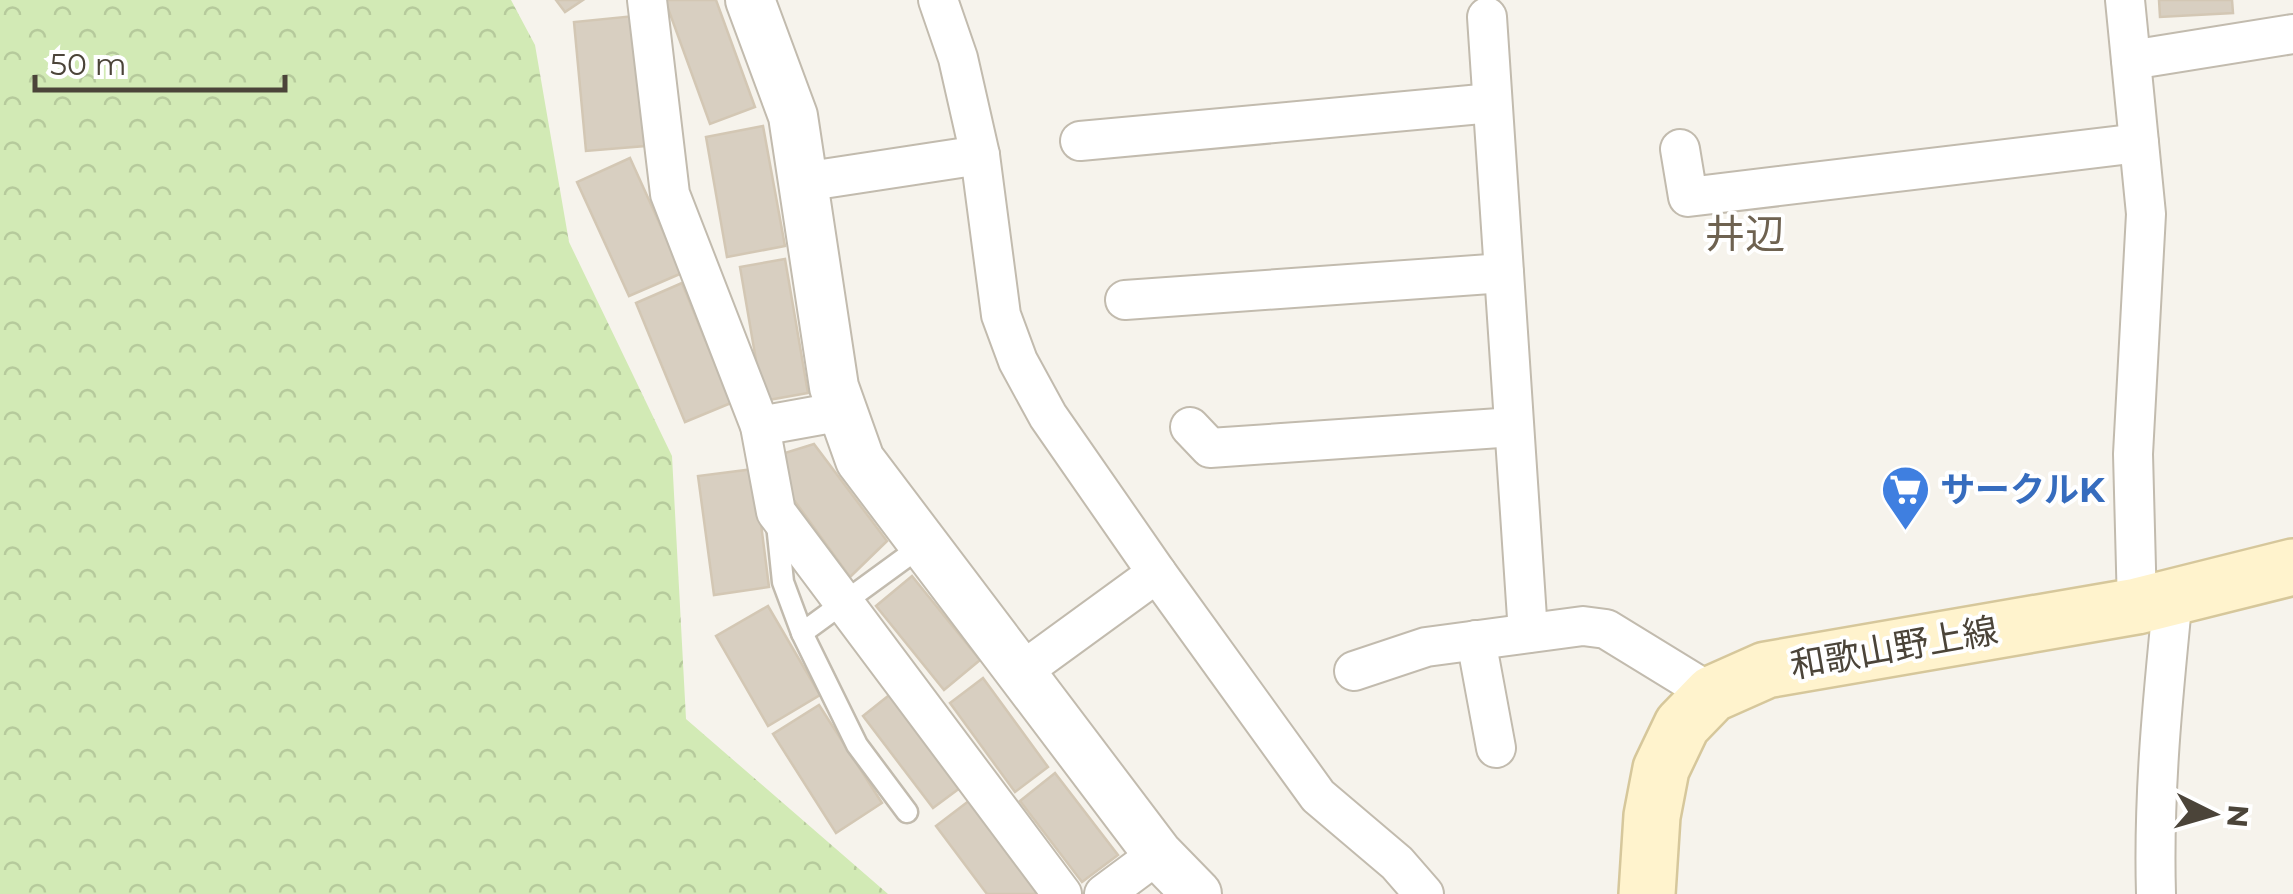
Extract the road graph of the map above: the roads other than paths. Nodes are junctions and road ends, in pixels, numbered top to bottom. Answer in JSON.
{"nodes":[{"id":1,"x":647,"y":0,"type":"edge"},
{"id":2,"x":750,"y":0,"type":"edge"},
{"id":3,"x":938,"y":0,"type":"edge"},
{"id":4,"x":2125,"y":0,"type":"edge"},
{"id":5,"x":1487,"y":18,"type":"dead end"},
{"id":6,"x":2293,"y":34,"type":"edge"},
{"id":7,"x":2131,"y":60,"type":"junction"},
{"id":8,"x":1492,"y":103,"type":"junction"},
{"id":9,"x":1080,"y":141,"type":"dead end"},
{"id":10,"x":2139,"y":143,"type":"junction"},
{"id":11,"x":1680,"y":149,"type":"dead end"},
{"id":12,"x":980,"y":155,"type":"junction"},
{"id":13,"x":802,"y":182,"type":"junction"},
{"id":14,"x":1504,"y":274,"type":"junction"},
{"id":15,"x":1125,"y":300,"type":"dead end"},
{"id":16,"x":843,"y":411,"type":"junction"},
{"id":17,"x":760,"y":426,"type":"junction"},
{"id":18,"x":1190,"y":427,"type":"dead end"},
{"id":19,"x":1514,"y":427,"type":"junction"},
{"id":20,"x":776,"y":512,"type":"junction"},
{"id":21,"x":924,"y":544,"type":"junction"},
{"id":22,"x":2293,"y":567,"type":"edge"},
{"id":23,"x":1157,"y":573,"type":"junction"},
{"id":24,"x":2155,"y":601,"type":"junction"},
{"id":25,"x":843,"y":602,"type":"junction"},
{"id":26,"x":802,"y":633,"type":"junction"},
{"id":27,"x":1528,"y":633,"type":"junction"},
{"id":28,"x":1476,"y":640,"type":"junction"},
{"id":29,"x":1354,"y":671,"type":"dead end"},
{"id":30,"x":1021,"y":672,"type":"junction"},
{"id":31,"x":1712,"y":694,"type":"junction"},
{"id":32,"x":1496,"y":748,"type":"dead end"},
{"id":33,"x":907,"y":812,"type":"dead end"},
{"id":34,"x":1158,"y":854,"type":"junction"},
{"id":35,"x":1062,"y":894,"type":"edge"},
{"id":36,"x":1104,"y":894,"type":"edge"},
{"id":37,"x":1197,"y":894,"type":"edge"},
{"id":38,"x":1424,"y":894,"type":"edge"},
{"id":39,"x":1647,"y":894,"type":"edge"},
{"id":40,"x":2156,"y":894,"type":"edge"}],
"edges":[{"from":1,"to":17,"type":"street"},
{"from":2,"to":13,"type":"street"},
{"from":3,"to":12,"type":"street"},
{"from":4,"to":7,"type":"street"},
{"from":5,"to":8,"type":"street"},
{"from":6,"to":7,"type":"street"},
{"from":7,"to":10,"type":"street"},
{"from":8,"to":9,"type":"street"},
{"from":8,"to":14,"type":"street"},
{"from":10,"to":11,"type":"street"},
{"from":10,"to":24,"type":"street"},
{"from":12,"to":13,"type":"street"},
{"from":12,"to":23,"type":"street"},
{"from":13,"to":16,"type":"street"},
{"from":14,"to":15,"type":"street"},
{"from":14,"to":19,"type":"street"},
{"from":16,"to":17,"type":"street"},
{"from":16,"to":21,"type":"street"},
{"from":17,"to":20,"type":"street"},
{"from":18,"to":19,"type":"street"},
{"from":19,"to":27,"type":"street"},
{"from":20,"to":25,"type":"street"},
{"from":20,"to":26,"type":"lane"},
{"from":21,"to":25,"type":"lane"},
{"from":21,"to":30,"type":"street"},
{"from":22,"to":24,"type":"main road","name":"和歌山野上線"},
{"from":23,"to":30,"type":"street"},
{"from":23,"to":38,"type":"street"},
{"from":24,"to":31,"type":"main road","name":"和歌山野上線"},
{"from":24,"to":40,"type":"street"},
{"from":25,"to":26,"type":"lane"},
{"from":25,"to":35,"type":"street"},
{"from":26,"to":33,"type":"lane"},
{"from":27,"to":28,"type":"street"},
{"from":27,"to":31,"type":"street"},
{"from":28,"to":29,"type":"street"},
{"from":28,"to":32,"type":"street"},
{"from":30,"to":34,"type":"street"},
{"from":31,"to":39,"type":"main road","name":"和歌山野上線"},
{"from":34,"to":36,"type":"street"},
{"from":34,"to":37,"type":"street"}]}
